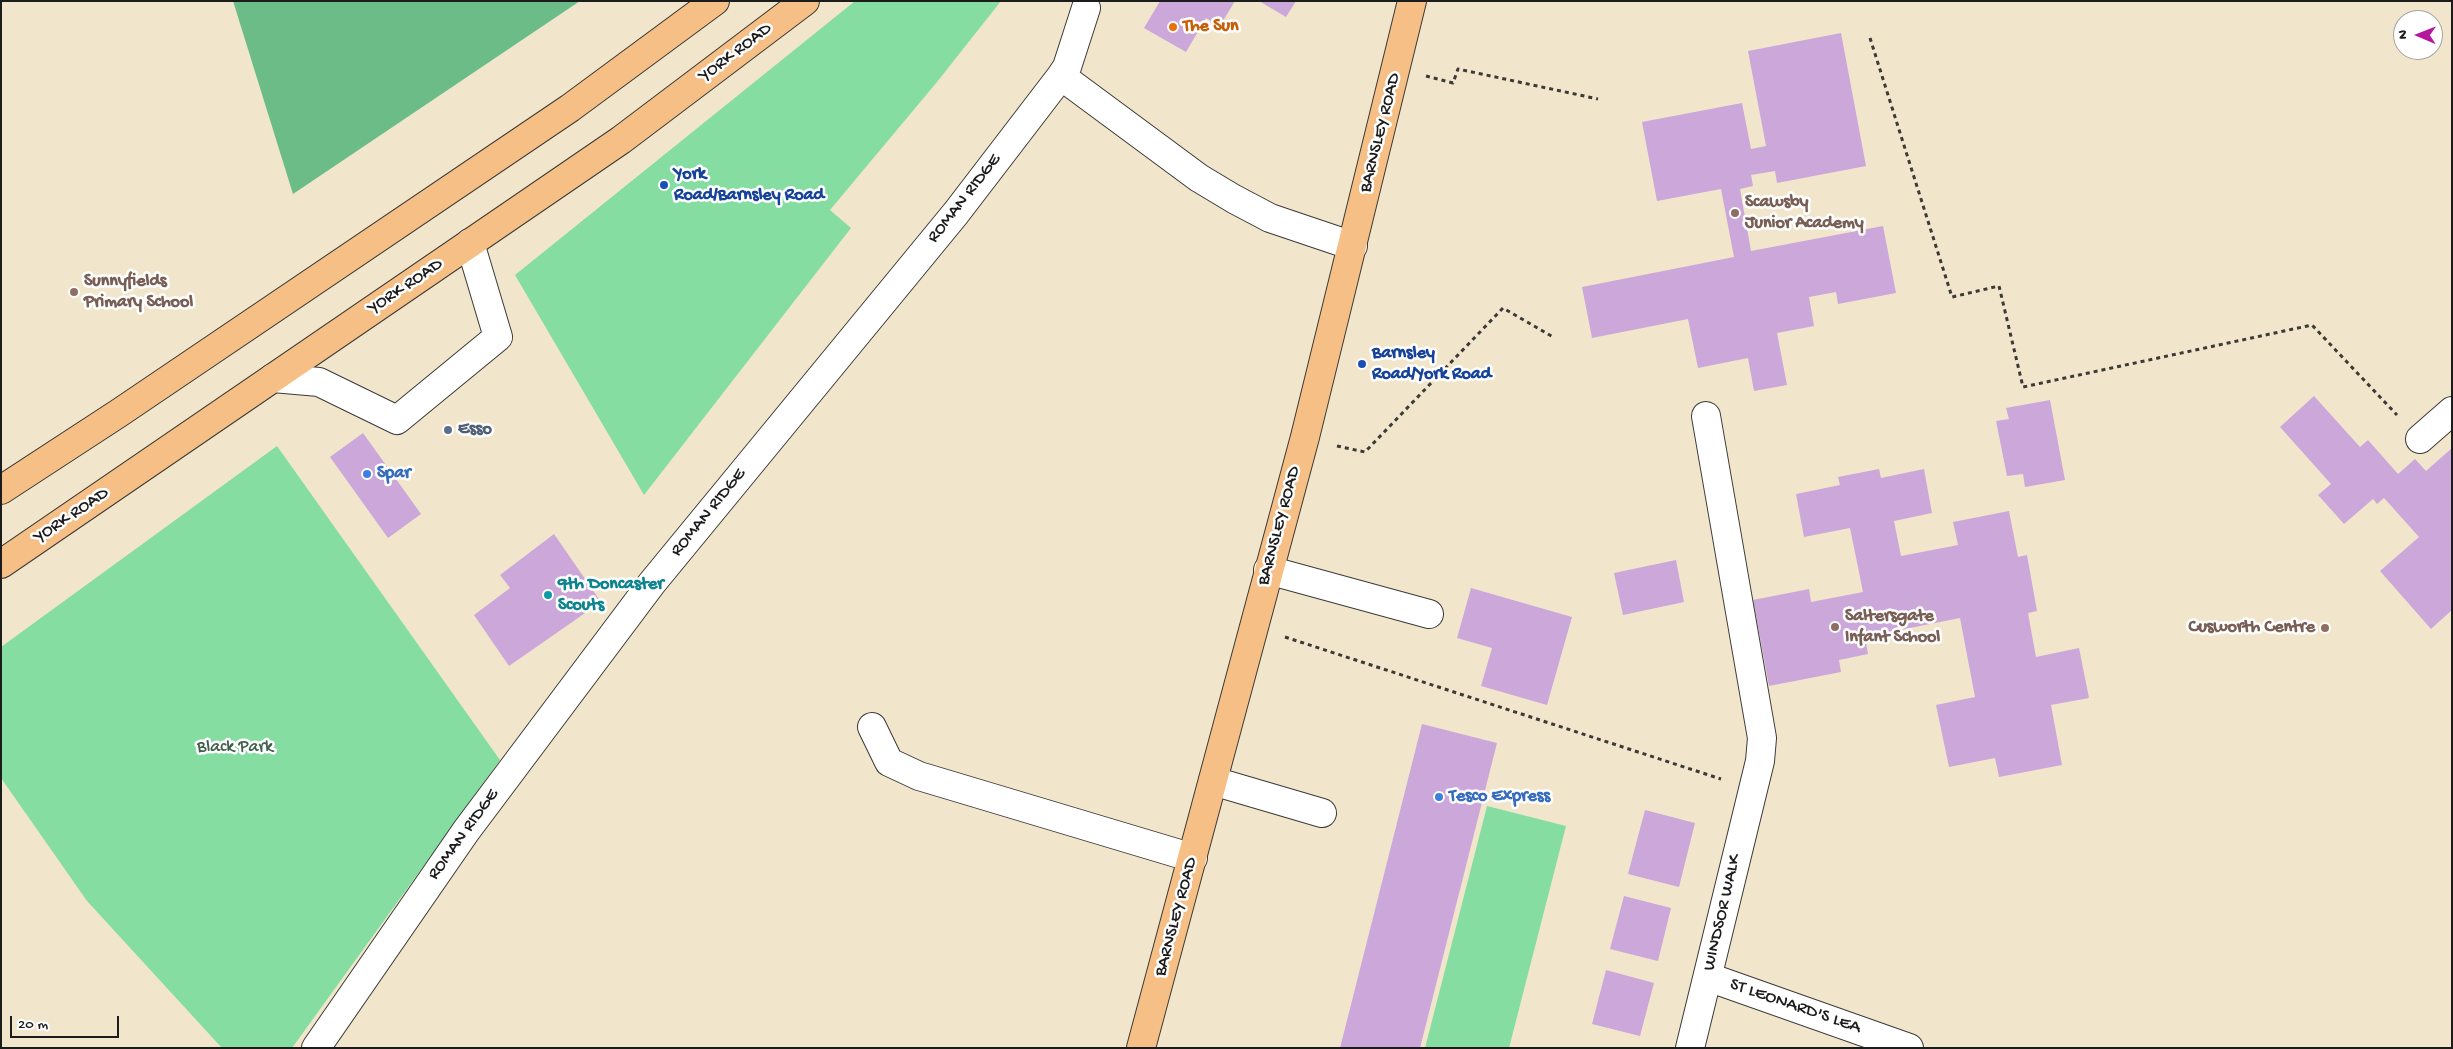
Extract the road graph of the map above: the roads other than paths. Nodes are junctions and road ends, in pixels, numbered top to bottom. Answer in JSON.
{"nodes":[{"id":1,"x":715,"y":1,"type":"edge"},
{"id":2,"x":805,"y":1,"type":"edge"},
{"id":3,"x":1412,"y":1,"type":"edge"},
{"id":4,"x":1086,"y":8,"type":"dead end"},
{"id":5,"x":1061,"y":76,"type":"junction"},
{"id":6,"x":470,"y":243,"type":"junction"},
{"id":7,"x":1353,"y":246,"type":"junction"},
{"id":8,"x":274,"y":378,"type":"junction"},
{"id":9,"x":2452,"y":411,"type":"edge"},
{"id":10,"x":1706,"y":416,"type":"dead end"},
{"id":11,"x":2420,"y":439,"type":"road end"},
{"id":12,"x":1,"y":490,"type":"edge"},
{"id":13,"x":1,"y":564,"type":"edge"},
{"id":14,"x":1268,"y":570,"type":"junction"},
{"id":15,"x":1429,"y":614,"type":"dead end"},
{"id":16,"x":872,"y":727,"type":"dead end"},
{"id":17,"x":1213,"y":780,"type":"junction"},
{"id":18,"x":1322,"y":813,"type":"dead end"},
{"id":19,"x":1193,"y":858,"type":"junction"},
{"id":20,"x":1708,"y":977,"type":"junction"},
{"id":21,"x":316,"y":1048,"type":"edge"},
{"id":22,"x":1140,"y":1048,"type":"edge"},
{"id":23,"x":1690,"y":1048,"type":"edge"},
{"id":24,"x":1909,"y":1048,"type":"edge"}],
"edges":[{"from":1,"to":12,"type":"highway"},
{"from":2,"to":6,"type":"highway","name":"YORK ROAD"},
{"from":3,"to":7,"type":"highway","name":"BARNSLEY ROAD"},
{"from":4,"to":5,"type":"street","name":"ROMAN RIDGE"},
{"from":5,"to":7,"type":"street"},
{"from":5,"to":21,"type":"street","name":"ROMAN RIDGE"},
{"from":6,"to":8,"type":"highway","name":"YORK ROAD"},
{"from":6,"to":8,"type":"street"},
{"from":7,"to":14,"type":"highway","name":"BARNSLEY ROAD"},
{"from":8,"to":13,"type":"highway","name":"YORK ROAD"},
{"from":9,"to":11,"type":"street"},
{"from":10,"to":20,"type":"street","name":"WINDSOR WALK"},
{"from":14,"to":15,"type":"street"},
{"from":14,"to":17,"type":"highway","name":"BARNSLEY ROAD"},
{"from":16,"to":19,"type":"street"},
{"from":17,"to":18,"type":"street"},
{"from":17,"to":19,"type":"highway","name":"BARNSLEY ROAD"},
{"from":19,"to":22,"type":"highway","name":"BARNSLEY ROAD"},
{"from":20,"to":23,"type":"street","name":"WINDSOR WALK"},
{"from":20,"to":24,"type":"street","name":"ST LEONARD'S LEA"}]}
